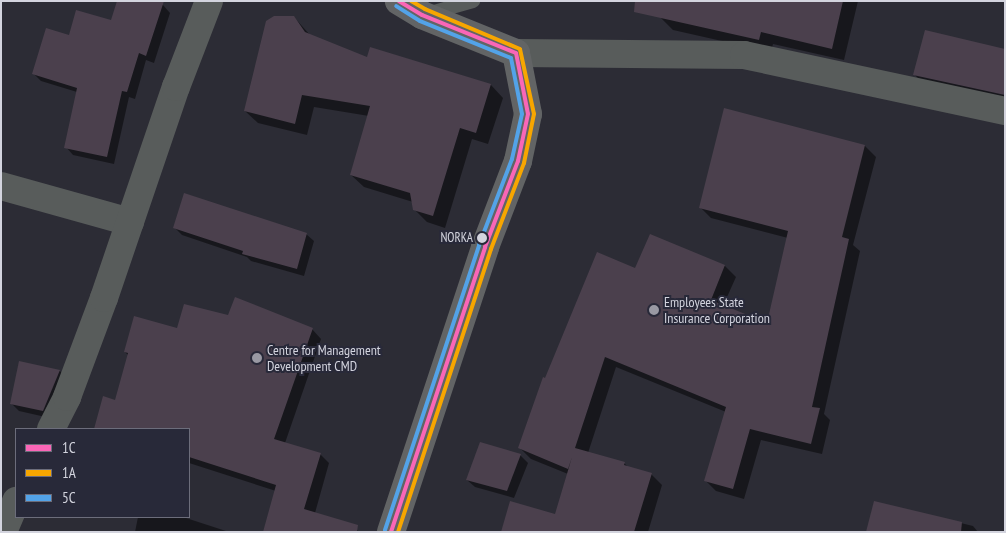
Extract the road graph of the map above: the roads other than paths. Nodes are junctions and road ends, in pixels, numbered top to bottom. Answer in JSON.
{"nodes":[{"id":1,"x":209,"y":1,"type":"edge"},
{"id":2,"x":473,"y":1,"type":"edge"},
{"id":3,"x":410,"y":8,"type":"edge"},
{"id":4,"x":516,"y":53,"type":"junction"},
{"id":5,"x":1005,"y":111,"type":"edge"},
{"id":6,"x":1,"y":186,"type":"edge"},
{"id":7,"x":130,"y":222,"type":"junction"},
{"id":8,"x":52,"y":428,"type":"edge"},
{"id":9,"x":15,"y":503,"type":"edge"},
{"id":10,"x":3,"y":532,"type":"edge"},
{"id":11,"x":391,"y":532,"type":"edge"}],
"edges":[{"from":1,"to":7,"type":"street"},
{"from":2,"to":3,"type":"lane"},
{"from":3,"to":4,"type":"main road"},
{"from":4,"to":5,"type":"street"},
{"from":4,"to":11,"type":"main road"},
{"from":6,"to":7,"type":"street"},
{"from":7,"to":8,"type":"street"},
{"from":9,"to":10,"type":"street"}]}
